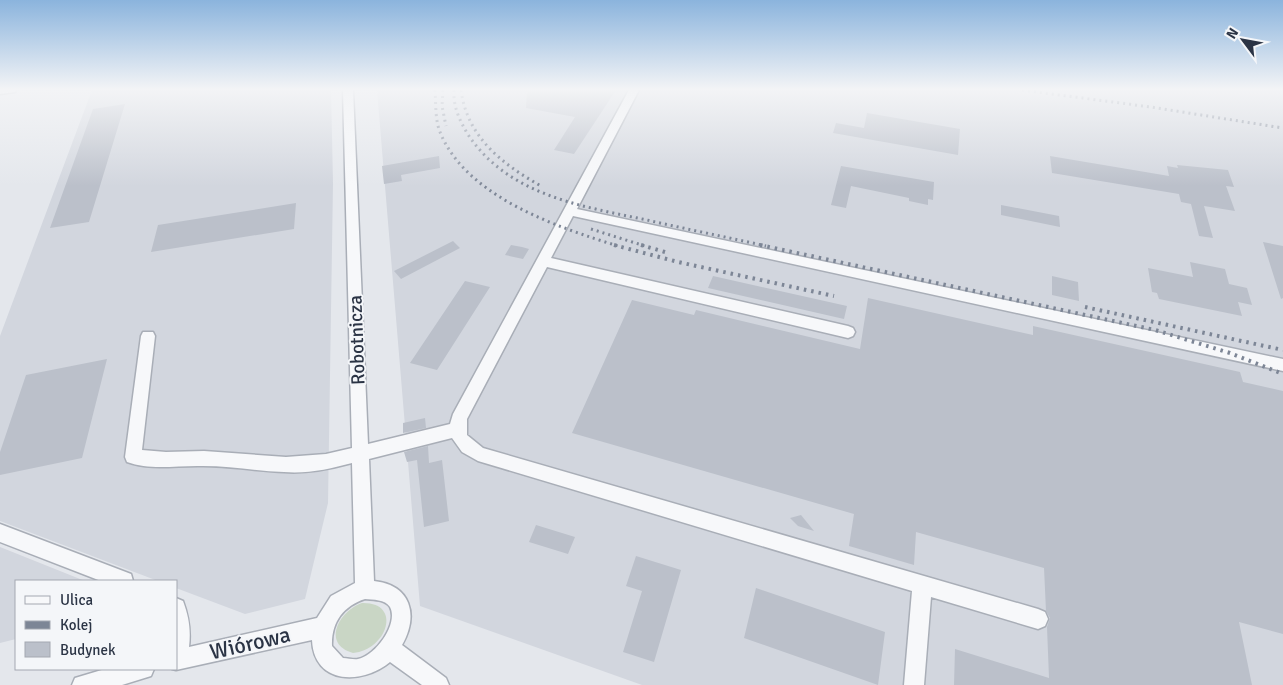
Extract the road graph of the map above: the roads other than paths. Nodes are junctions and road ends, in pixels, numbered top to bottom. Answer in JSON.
{"nodes":[{"id":1,"x":349,"y":122,"type":"edge"},
{"id":2,"x":617,"y":122,"type":"edge"},
{"id":3,"x":569,"y":211,"type":"junction"},
{"id":4,"x":542,"y":261,"type":"junction"},
{"id":5,"x":848,"y":332,"type":"dead end"},
{"id":6,"x":148,"y":336,"type":"dead end"},
{"id":7,"x":1283,"y":365,"type":"edge"},
{"id":8,"x":456,"y":430,"type":"junction"},
{"id":9,"x":361,"y":454,"type":"junction"},
{"id":10,"x":0,"y":534,"type":"edge"},
{"id":11,"x":121,"y":580,"type":"edge"},
{"id":12,"x":922,"y":587,"type":"junction"},
{"id":13,"x":365,"y":590,"type":"junction"},
{"id":14,"x":178,"y":616,"type":"edge"},
{"id":15,"x":1038,"y":619,"type":"dead end"},
{"id":16,"x":323,"y":628,"type":"junction"},
{"id":17,"x":391,"y":650,"type":"junction"},
{"id":18,"x":178,"y":652,"type":"edge"},
{"id":19,"x":178,"y":660,"type":"edge"},
{"id":20,"x":140,"y":670,"type":"edge"},
{"id":21,"x":82,"y":685,"type":"edge"},
{"id":22,"x":439,"y":685,"type":"edge"},
{"id":23,"x":914,"y":685,"type":"edge"}],
"edges":[{"from":1,"to":9,"type":"street","name":"Robotnicza"},
{"from":2,"to":3,"type":"street"},
{"from":3,"to":4,"type":"street"},
{"from":3,"to":7,"type":"street"},
{"from":4,"to":5,"type":"street"},
{"from":4,"to":8,"type":"street"},
{"from":6,"to":9,"type":"street"},
{"from":8,"to":9,"type":"street"},
{"from":8,"to":12,"type":"street"},
{"from":9,"to":13,"type":"street","name":"Robotnicza"},
{"from":10,"to":11,"type":"street"},
{"from":12,"to":15,"type":"street"},
{"from":12,"to":23,"type":"street"},
{"from":13,"to":16,"type":"street"},
{"from":13,"to":17,"type":"street"},
{"from":14,"to":18,"type":"street"},
{"from":16,"to":17,"type":"street"},
{"from":16,"to":19,"type":"street","name":"Wiórowa"},
{"from":17,"to":22,"type":"street"},
{"from":20,"to":21,"type":"street"}]}
